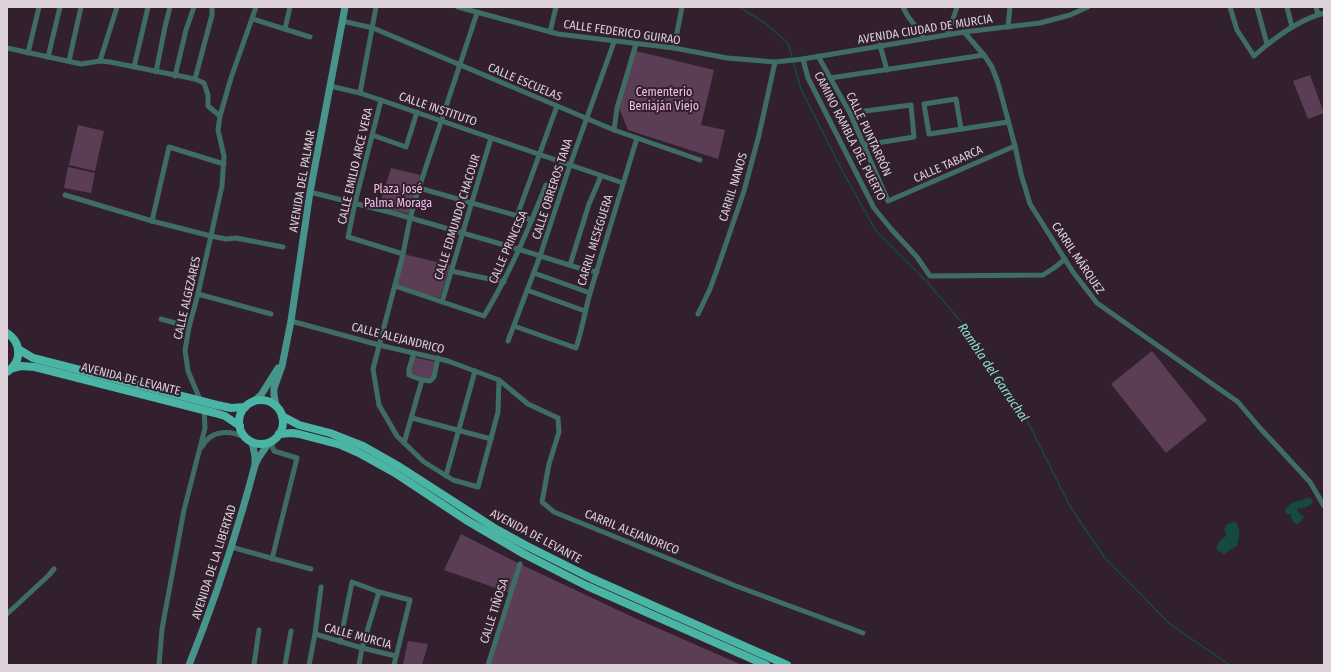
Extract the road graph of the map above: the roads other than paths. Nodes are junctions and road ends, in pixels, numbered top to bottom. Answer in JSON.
{"nodes":[{"id":1,"x":39,"y":7,"type":"edge"},
{"id":2,"x":60,"y":7,"type":"edge"},
{"id":3,"x":81,"y":7,"type":"edge"},
{"id":4,"x":117,"y":7,"type":"edge"},
{"id":5,"x":148,"y":7,"type":"edge"},
{"id":6,"x":170,"y":7,"type":"edge"},
{"id":7,"x":194,"y":7,"type":"edge"},
{"id":8,"x":212,"y":7,"type":"edge"},
{"id":9,"x":256,"y":7,"type":"edge"},
{"id":10,"x":290,"y":7,"type":"edge"},
{"id":11,"x":345,"y":7,"type":"edge"},
{"id":12,"x":376,"y":7,"type":"edge"},
{"id":13,"x":458,"y":7,"type":"edge"},
{"id":14,"x":556,"y":7,"type":"edge"},
{"id":15,"x":682,"y":7,"type":"edge"},
{"id":16,"x":903,"y":7,"type":"edge"},
{"id":17,"x":957,"y":7,"type":"edge"},
{"id":18,"x":1010,"y":7,"type":"edge"},
{"id":19,"x":1088,"y":7,"type":"edge"},
{"id":20,"x":1230,"y":7,"type":"edge"},
{"id":21,"x":1257,"y":7,"type":"edge"},
{"id":22,"x":1286,"y":7,"type":"edge"},
{"id":23,"x":1316,"y":7,"type":"edge"},
{"id":24,"x":477,"y":12,"type":"junction"},
{"id":25,"x":1324,"y":13,"type":"edge"},
{"id":26,"x":1318,"y":14,"type":"junction"},
{"id":27,"x":253,"y":19,"type":"junction"},
{"id":28,"x":342,"y":21,"type":"junction"},
{"id":29,"x":1008,"y":27,"type":"junction"},
{"id":30,"x":1292,"y":27,"type":"junction"},
{"id":31,"x":373,"y":28,"type":"junction"},
{"id":32,"x":285,"y":29,"type":"junction"},
{"id":33,"x":550,"y":32,"type":"junction"},
{"id":34,"x":964,"y":32,"type":"junction"},
{"id":35,"x":948,"y":34,"type":"junction"},
{"id":36,"x":310,"y":37,"type":"dead end"},
{"id":37,"x":924,"y":38,"type":"junction"},
{"id":38,"x":614,"y":42,"type":"junction"},
{"id":39,"x":636,"y":44,"type":"junction"},
{"id":40,"x":1267,"y":44,"type":"junction"},
{"id":41,"x":880,"y":46,"type":"junction"},
{"id":42,"x":7,"y":48,"type":"edge"},
{"id":43,"x":674,"y":48,"type":"junction"},
{"id":44,"x":28,"y":53,"type":"junction"},
{"id":45,"x":984,"y":55,"type":"junction"},
{"id":46,"x":818,"y":56,"type":"junction"},
{"id":47,"x":48,"y":57,"type":"junction"},
{"id":48,"x":803,"y":59,"type":"junction"},
{"id":49,"x":100,"y":61,"type":"junction"},
{"id":50,"x":786,"y":61,"type":"joint"},
{"id":51,"x":69,"y":62,"type":"junction"},
{"id":52,"x":775,"y":62,"type":"junction"},
{"id":53,"x":460,"y":65,"type":"junction"},
{"id":54,"x":134,"y":67,"type":"junction"},
{"id":55,"x":887,"y":70,"type":"junction"},
{"id":56,"x":156,"y":72,"type":"junction"},
{"id":57,"x":175,"y":76,"type":"junction"},
{"id":58,"x":830,"y":78,"type":"junction"},
{"id":59,"x":195,"y":79,"type":"junction"},
{"id":60,"x":330,"y":86,"type":"junction"},
{"id":61,"x":360,"y":93,"type":"junction"},
{"id":62,"x":381,"y":100,"type":"junction"},
{"id":63,"x":557,"y":106,"type":"junction"},
{"id":64,"x":417,"y":112,"type":"junction"},
{"id":65,"x":850,"y":113,"type":"junction"},
{"id":66,"x":220,"y":116,"type":"junction"},
{"id":67,"x":586,"y":118,"type":"junction"},
{"id":68,"x":442,"y":121,"type":"junction"},
{"id":69,"x":1008,"y":122,"type":"junction"},
{"id":70,"x":961,"y":129,"type":"junction"},
{"id":71,"x":614,"y":130,"type":"junction"},
{"id":72,"x":372,"y":135,"type":"junction"},
{"id":73,"x":491,"y":138,"type":"junction"},
{"id":74,"x":637,"y":138,"type":"junction"},
{"id":75,"x":864,"y":144,"type":"junction"},
{"id":76,"x":1015,"y":146,"type":"junction"},
{"id":77,"x":539,"y":154,"type":"junction"},
{"id":78,"x":700,"y":160,"type":"dead end"},
{"id":79,"x":224,"y":164,"type":"junction"},
{"id":80,"x":570,"y":165,"type":"junction"},
{"id":81,"x":600,"y":176,"type":"junction"},
{"id":82,"x":623,"y":183,"type":"junction"},
{"id":83,"x":546,"y":185,"type":"dead end"},
{"id":84,"x":419,"y":188,"type":"junction"},
{"id":85,"x":310,"y":192,"type":"junction"},
{"id":86,"x":65,"y":195,"type":"dead end"},
{"id":87,"x":888,"y":201,"type":"joint"},
{"id":88,"x":471,"y":203,"type":"junction"},
{"id":89,"x":355,"y":204,"type":"junction"},
{"id":90,"x":517,"y":216,"type":"junction"},
{"id":91,"x":410,"y":218,"type":"junction"},
{"id":92,"x":532,"y":220,"type":"junction"},
{"id":93,"x":152,"y":221,"type":"junction"},
{"id":94,"x":462,"y":233,"type":"junction"},
{"id":95,"x":211,"y":236,"type":"junction"},
{"id":96,"x":283,"y":247,"type":"dead end"},
{"id":97,"x":518,"y":249,"type":"junction"},
{"id":98,"x":403,"y":254,"type":"junction"},
{"id":99,"x":540,"y":256,"type":"junction"},
{"id":100,"x":1065,"y":259,"type":"junction"},
{"id":101,"x":570,"y":265,"type":"junction"},
{"id":102,"x":451,"y":270,"type":"junction"},
{"id":103,"x":597,"y":272,"type":"junction"},
{"id":104,"x":534,"y":273,"type":"junction"},
{"id":105,"x":504,"y":282,"type":"junction"},
{"id":106,"x":395,"y":286,"type":"junction"},
{"id":107,"x":527,"y":290,"type":"junction"},
{"id":108,"x":590,"y":293,"type":"junction"},
{"id":109,"x":198,"y":294,"type":"junction"},
{"id":110,"x":442,"y":302,"type":"junction"},
{"id":111,"x":585,"y":311,"type":"junction"},
{"id":112,"x":271,"y":314,"type":"dead end"},
{"id":113,"x":698,"y":314,"type":"dead end"},
{"id":114,"x":161,"y":319,"type":"dead end"},
{"id":115,"x":291,"y":320,"type":"junction"},
{"id":116,"x":514,"y":326,"type":"junction"},
{"id":117,"x":189,"y":327,"type":"junction"},
{"id":118,"x":7,"y":333,"type":"edge"},
{"id":119,"x":508,"y":341,"type":"dead end"},
{"id":120,"x":379,"y":345,"type":"junction"},
{"id":121,"x":18,"y":350,"type":"junction"},
{"id":122,"x":414,"y":353,"type":"junction"},
{"id":123,"x":283,"y":358,"type":"junction"},
{"id":124,"x":438,"y":358,"type":"junction"},
{"id":125,"x":10,"y":370,"type":"edge"},
{"id":126,"x":475,"y":371,"type":"junction"},
{"id":127,"x":422,"y":380,"type":"junction"},
{"id":128,"x":499,"y":380,"type":"junction"},
{"id":129,"x":201,"y":401,"type":"junction"},
{"id":130,"x":254,"y":401,"type":"junction"},
{"id":131,"x":276,"y":406,"type":"junction"},
{"id":132,"x":245,"y":407,"type":"junction"},
{"id":133,"x":204,"y":410,"type":"junction"},
{"id":134,"x":282,"y":416,"type":"junction"},
{"id":135,"x":412,"y":418,"type":"junction"},
{"id":136,"x":240,"y":426,"type":"junction"},
{"id":137,"x":459,"y":431,"type":"junction"},
{"id":138,"x":274,"y":439,"type":"junction"},
{"id":139,"x":491,"y":439,"type":"junction"},
{"id":140,"x":249,"y":440,"type":"junction"},
{"id":141,"x":404,"y":443,"type":"junction"},
{"id":142,"x":200,"y":451,"type":"junction"},
{"id":143,"x":255,"y":465,"type":"junction"},
{"id":144,"x":446,"y":476,"type":"junction"},
{"id":145,"x":1324,"y":506,"type":"edge"},
{"id":146,"x":231,"y":547,"type":"junction"},
{"id":147,"x":272,"y":559,"type":"junction"},
{"id":148,"x":520,"y":564,"type":"dead end"},
{"id":149,"x":54,"y":569,"type":"dead end"},
{"id":150,"x":311,"y":569,"type":"dead end"},
{"id":151,"x":321,"y":587,"type":"dead end"},
{"id":152,"x":379,"y":592,"type":"junction"},
{"id":153,"x":7,"y":614,"type":"edge"},
{"id":154,"x":259,"y":630,"type":"dead end"},
{"id":155,"x":291,"y":631,"type":"dead end"},
{"id":156,"x":863,"y":633,"type":"dead end"},
{"id":157,"x":315,"y":634,"type":"junction"},
{"id":158,"x":340,"y":642,"type":"junction"},
{"id":159,"x":362,"y":648,"type":"junction"},
{"id":160,"x":396,"y":656,"type":"junction"},
{"id":161,"x":159,"y":665,"type":"edge"},
{"id":162,"x":189,"y":665,"type":"edge"},
{"id":163,"x":254,"y":665,"type":"edge"},
{"id":164,"x":285,"y":665,"type":"edge"},
{"id":165,"x":310,"y":665,"type":"edge"},
{"id":166,"x":359,"y":665,"type":"edge"},
{"id":167,"x":394,"y":665,"type":"edge"},
{"id":168,"x":488,"y":665,"type":"edge"},
{"id":169,"x":766,"y":665,"type":"edge"},
{"id":170,"x":787,"y":665,"type":"edge"}],
"edges":[{"from":1,"to":44,"type":"street"},
{"from":2,"to":47,"type":"street"},
{"from":3,"to":51,"type":"street"},
{"from":4,"to":49,"type":"street"},
{"from":5,"to":54,"type":"street"},
{"from":6,"to":56,"type":"street"},
{"from":7,"to":57,"type":"street"},
{"from":8,"to":59,"type":"street"},
{"from":9,"to":27,"type":"street","name":"CALLE ALGEZARES"},
{"from":10,"to":32,"type":"street"},
{"from":11,"to":28,"type":"main road","name":"AVENIDA DEL PALMAR"},
{"from":12,"to":31,"type":"street"},
{"from":13,"to":24,"type":"street","name":"CALLE FEDERICO GUIRAO"},
{"from":14,"to":33,"type":"street"},
{"from":15,"to":43,"type":"street"},
{"from":16,"to":37,"type":"street"},
{"from":17,"to":35,"type":"street"},
{"from":18,"to":29,"type":"street"},
{"from":19,"to":29,"type":"street","name":"AVENIDA CIUDAD DE MURCIA"},
{"from":20,"to":40,"type":"street"},
{"from":21,"to":40,"type":"street"},
{"from":22,"to":30,"type":"street"},
{"from":23,"to":26,"type":"street"},
{"from":24,"to":33,"type":"street","name":"CALLE FEDERICO GUIRAO"},
{"from":24,"to":53,"type":"street"},
{"from":25,"to":26,"type":"street"},
{"from":26,"to":30,"type":"street"},
{"from":27,"to":32,"type":"street"},
{"from":27,"to":66,"type":"street","name":"CALLE ALGEZARES"},
{"from":28,"to":31,"type":"street","name":"CALLE ESCUELAS"},
{"from":28,"to":60,"type":"main road","name":"AVENIDA DEL PALMAR"},
{"from":29,"to":34,"type":"street","name":"AVENIDA CIUDAD DE MURCIA"},
{"from":30,"to":40,"type":"street"},
{"from":31,"to":53,"type":"street","name":"CALLE ESCUELAS"},
{"from":31,"to":61,"type":"street"},
{"from":32,"to":36,"type":"street"},
{"from":33,"to":38,"type":"street","name":"CALLE FEDERICO GUIRAO"},
{"from":34,"to":35,"type":"street","name":"AVENIDA CIUDAD DE MURCIA"},
{"from":34,"to":45,"type":"street","name":"CARRIL MÁRQUEZ"},
{"from":35,"to":37,"type":"street","name":"AVENIDA CIUDAD DE MURCIA"},
{"from":37,"to":41,"type":"street","name":"AVENIDA CIUDAD DE MURCIA"},
{"from":38,"to":39,"type":"street","name":"CALLE FEDERICO GUIRAO"},
{"from":38,"to":67,"type":"street","name":"CALLE OBREROS TANA"},
{"from":39,"to":43,"type":"street","name":"CALLE FEDERICO GUIRAO"},
{"from":39,"to":71,"type":"street"},
{"from":41,"to":46,"type":"street","name":"AVENIDA CIUDAD DE MURCIA"},
{"from":41,"to":55,"type":"street"},
{"from":42,"to":44,"type":"street"},
{"from":43,"to":52,"type":"street","name":"CALLE FEDERICO GUIRAO"},
{"from":44,"to":47,"type":"street"},
{"from":45,"to":55,"type":"street"},
{"from":45,"to":69,"type":"street","name":"CARRIL MÁRQUEZ"},
{"from":46,"to":48,"type":"street","name":"AVENIDA CIUDAD DE MURCIA"},
{"from":46,"to":58,"type":"street","name":"CALLE PUNTARRÓN"},
{"from":47,"to":51,"type":"street"},
{"from":48,"to":50,"type":"street","name":"AVENIDA CIUDAD DE MURCIA"},
{"from":48,"to":100,"type":"street","name":"CAMINO RAMBLA DEL PUERTO"},
{"from":49,"to":51,"type":"street"},
{"from":49,"to":54,"type":"street"},
{"from":50,"to":52,"type":"street","name":"CALLE FEDERICO GUIRAO"},
{"from":52,"to":113,"type":"street","name":"CARRIL NANOS"},
{"from":53,"to":63,"type":"street","name":"CALLE ESCUELAS"},
{"from":53,"to":68,"type":"street"},
{"from":54,"to":56,"type":"street"},
{"from":55,"to":58,"type":"street"},
{"from":56,"to":57,"type":"street"},
{"from":57,"to":59,"type":"street"},
{"from":58,"to":65,"type":"street","name":"CALLE PUNTARRÓN"},
{"from":59,"to":66,"type":"street"},
{"from":60,"to":61,"type":"street","name":"CALLE INSTITUTO"},
{"from":60,"to":85,"type":"main road","name":"AVENIDA DEL PALMAR"},
{"from":61,"to":62,"type":"street","name":"CALLE INSTITUTO"},
{"from":62,"to":64,"type":"street","name":"CALLE INSTITUTO"},
{"from":62,"to":72,"type":"street","name":"CALLE EMILIO ARCE VERA"},
{"from":63,"to":67,"type":"street","name":"CALLE ESCUELAS"},
{"from":63,"to":77,"type":"street"},
{"from":64,"to":68,"type":"street","name":"CALLE INSTITUTO"},
{"from":64,"to":72,"type":"street"},
{"from":65,"to":75,"type":"street","name":"CALLE PUNTARRÓN"},
{"from":65,"to":75,"type":"street"},
{"from":66,"to":79,"type":"street","name":"CALLE ALGEZARES"},
{"from":67,"to":71,"type":"street","name":"CALLE ESCUELAS"},
{"from":67,"to":80,"type":"street","name":"CALLE OBREROS TANA"},
{"from":68,"to":73,"type":"street","name":"CALLE INSTITUTO"},
{"from":68,"to":84,"type":"street"},
{"from":69,"to":70,"type":"street"},
{"from":69,"to":76,"type":"street","name":"CARRIL MÁRQUEZ"},
{"from":70,"to":70,"type":"street"},
{"from":71,"to":74,"type":"street","name":"CALLE ESCUELAS"},
{"from":72,"to":89,"type":"street","name":"CALLE EMILIO ARCE VERA"},
{"from":73,"to":77,"type":"street","name":"CALLE INSTITUTO"},
{"from":73,"to":88,"type":"street","name":"CALLE EDMUNDO CHACOUR"},
{"from":74,"to":78,"type":"street","name":"CALLE ESCUELAS"},
{"from":74,"to":82,"type":"street","name":"CARRIL MESEGUERA"},
{"from":75,"to":87,"type":"street","name":"CALLE PUNTARRÓN"},
{"from":76,"to":87,"type":"street","name":"CALLE TABARCA"},
{"from":76,"to":100,"type":"street","name":"CARRIL MÁRQUEZ"},
{"from":77,"to":80,"type":"street","name":"CALLE INSTITUTO"},
{"from":77,"to":90,"type":"street"},
{"from":79,"to":93,"type":"street"},
{"from":79,"to":95,"type":"street","name":"CALLE ALGEZARES"},
{"from":80,"to":81,"type":"street","name":"CALLE INSTITUTO"},
{"from":80,"to":99,"type":"street","name":"CALLE OBREROS TANA"},
{"from":81,"to":82,"type":"street","name":"CALLE INSTITUTO"},
{"from":81,"to":101,"type":"street"},
{"from":82,"to":103,"type":"street","name":"CARRIL MESEGUERA"},
{"from":83,"to":92,"type":"street","name":"CALLE PRINCESA"},
{"from":84,"to":88,"type":"street"},
{"from":84,"to":91,"type":"street"},
{"from":85,"to":89,"type":"street"},
{"from":85,"to":115,"type":"main road","name":"AVENIDA DEL PALMAR"},
{"from":86,"to":93,"type":"street"},
{"from":88,"to":90,"type":"street"},
{"from":88,"to":94,"type":"street","name":"CALLE EDMUNDO CHACOUR"},
{"from":89,"to":91,"type":"street"},
{"from":89,"to":98,"type":"street","name":"CALLE EMILIO ARCE VERA"},
{"from":90,"to":92,"type":"street"},
{"from":91,"to":94,"type":"street"},
{"from":91,"to":98,"type":"street"},
{"from":92,"to":97,"type":"street","name":"CALLE PRINCESA"},
{"from":93,"to":95,"type":"street"},
{"from":94,"to":97,"type":"street"},
{"from":94,"to":102,"type":"street","name":"CALLE EDMUNDO CHACOUR"},
{"from":95,"to":96,"type":"street"},
{"from":95,"to":109,"type":"street","name":"CALLE ALGEZARES"},
{"from":97,"to":99,"type":"street"},
{"from":97,"to":105,"type":"street","name":"CALLE PRINCESA"},
{"from":98,"to":106,"type":"street"},
{"from":99,"to":101,"type":"street"},
{"from":99,"to":104,"type":"street","name":"CALLE OBREROS TANA"},
{"from":100,"to":145,"type":"street","name":"CARRIL MÁRQUEZ"},
{"from":101,"to":103,"type":"street"},
{"from":102,"to":105,"type":"street"},
{"from":102,"to":110,"type":"street","name":"CALLE EDMUNDO CHACOUR"},
{"from":103,"to":108,"type":"street","name":"CARRIL MESEGUERA"},
{"from":104,"to":107,"type":"street","name":"CALLE OBREROS TANA"},
{"from":104,"to":108,"type":"street"},
{"from":105,"to":110,"type":"street","name":"CALLE PRINCESA"},
{"from":106,"to":110,"type":"street"},
{"from":106,"to":120,"type":"street"},
{"from":107,"to":111,"type":"street"},
{"from":107,"to":116,"type":"street","name":"CALLE OBREROS TANA"},
{"from":108,"to":111,"type":"street","name":"CARRIL MESEGUERA"},
{"from":109,"to":112,"type":"street"},
{"from":109,"to":117,"type":"street","name":"CALLE ALGEZARES"},
{"from":111,"to":116,"type":"street","name":"CARRIL MESEGUERA"},
{"from":114,"to":117,"type":"street"},
{"from":115,"to":120,"type":"street","name":"CALLE ALEJANDRICO"},
{"from":115,"to":123,"type":"main road","name":"AVENIDA DEL PALMAR"},
{"from":116,"to":119,"type":"street","name":"CALLE OBREROS TANA"},
{"from":117,"to":129,"type":"street","name":"CALLE ALGEZARES"},
{"from":118,"to":121,"type":"main road"},
{"from":120,"to":122,"type":"street","name":"CALLE ALEJANDRICO"},
{"from":120,"to":141,"type":"street"},
{"from":121,"to":125,"type":"main road"},
{"from":121,"to":129,"type":"main road","name":"AVENIDA DE LEVANTE"},
{"from":122,"to":124,"type":"street","name":"CALLE ALEJANDRICO"},
{"from":122,"to":127,"type":"street"},
{"from":123,"to":130,"type":"main road","name":"AVENIDA DEL PALMAR"},
{"from":123,"to":131,"type":"main road","name":"AVENIDA DEL PALMAR"},
{"from":124,"to":126,"type":"street","name":"CALLE ALEJANDRICO"},
{"from":124,"to":127,"type":"street"},
{"from":125,"to":133,"type":"main road","name":"AVENIDA DE LEVANTE"},
{"from":126,"to":128,"type":"street","name":"CALLE ALEJANDRICO"},
{"from":126,"to":137,"type":"street"},
{"from":127,"to":135,"type":"street"},
{"from":128,"to":139,"type":"street"},
{"from":128,"to":156,"type":"street","name":"CARRIL ALEJANDRICO"},
{"from":129,"to":132,"type":"main road","name":"AVENIDA DE LEVANTE"},
{"from":129,"to":133,"type":"street","name":"CALLE ALGEZARES"},
{"from":130,"to":131,"type":"main road"},
{"from":130,"to":132,"type":"main road"},
{"from":131,"to":134,"type":"main road"},
{"from":132,"to":136,"type":"main road"},
{"from":133,"to":136,"type":"main road","name":"AVENIDA DE LEVANTE"},
{"from":133,"to":142,"type":"street","name":"CALLE ALGEZARES"},
{"from":134,"to":138,"type":"main road"},
{"from":134,"to":170,"type":"main road","name":"AVENIDA DE LEVANTE"},
{"from":135,"to":137,"type":"street"},
{"from":135,"to":141,"type":"street"},
{"from":136,"to":140,"type":"main road"},
{"from":137,"to":139,"type":"street"},
{"from":137,"to":144,"type":"street"},
{"from":138,"to":140,"type":"main road"},
{"from":138,"to":143,"type":"main road","name":"AVENIDA DE LA LIBERTAD"},
{"from":138,"to":147,"type":"street"},
{"from":138,"to":169,"type":"main road","name":"AVENIDA DE LEVANTE"},
{"from":139,"to":144,"type":"street"},
{"from":140,"to":142,"type":"street"},
{"from":140,"to":143,"type":"main road","name":"AVENIDA DE LA LIBERTAD"},
{"from":141,"to":144,"type":"street"},
{"from":142,"to":161,"type":"street","name":"CALLE ALGEZARES"},
{"from":143,"to":146,"type":"main road","name":"AVENIDA DE LA LIBERTAD"},
{"from":146,"to":147,"type":"street"},
{"from":146,"to":162,"type":"main road","name":"AVENIDA DE LA LIBERTAD"},
{"from":147,"to":150,"type":"street"},
{"from":148,"to":168,"type":"street","name":"CALLE TIÑOSA"},
{"from":149,"to":153,"type":"street"},
{"from":151,"to":157,"type":"street"},
{"from":152,"to":158,"type":"street"},
{"from":152,"to":159,"type":"street"},
{"from":152,"to":160,"type":"street"},
{"from":154,"to":163,"type":"street"},
{"from":155,"to":164,"type":"street"},
{"from":157,"to":158,"type":"street","name":"CALLE MURCIA"},
{"from":157,"to":165,"type":"street"},
{"from":158,"to":159,"type":"street","name":"CALLE MURCIA"},
{"from":159,"to":160,"type":"street","name":"CALLE MURCIA"},
{"from":159,"to":166,"type":"street"},
{"from":160,"to":167,"type":"street"}]}
